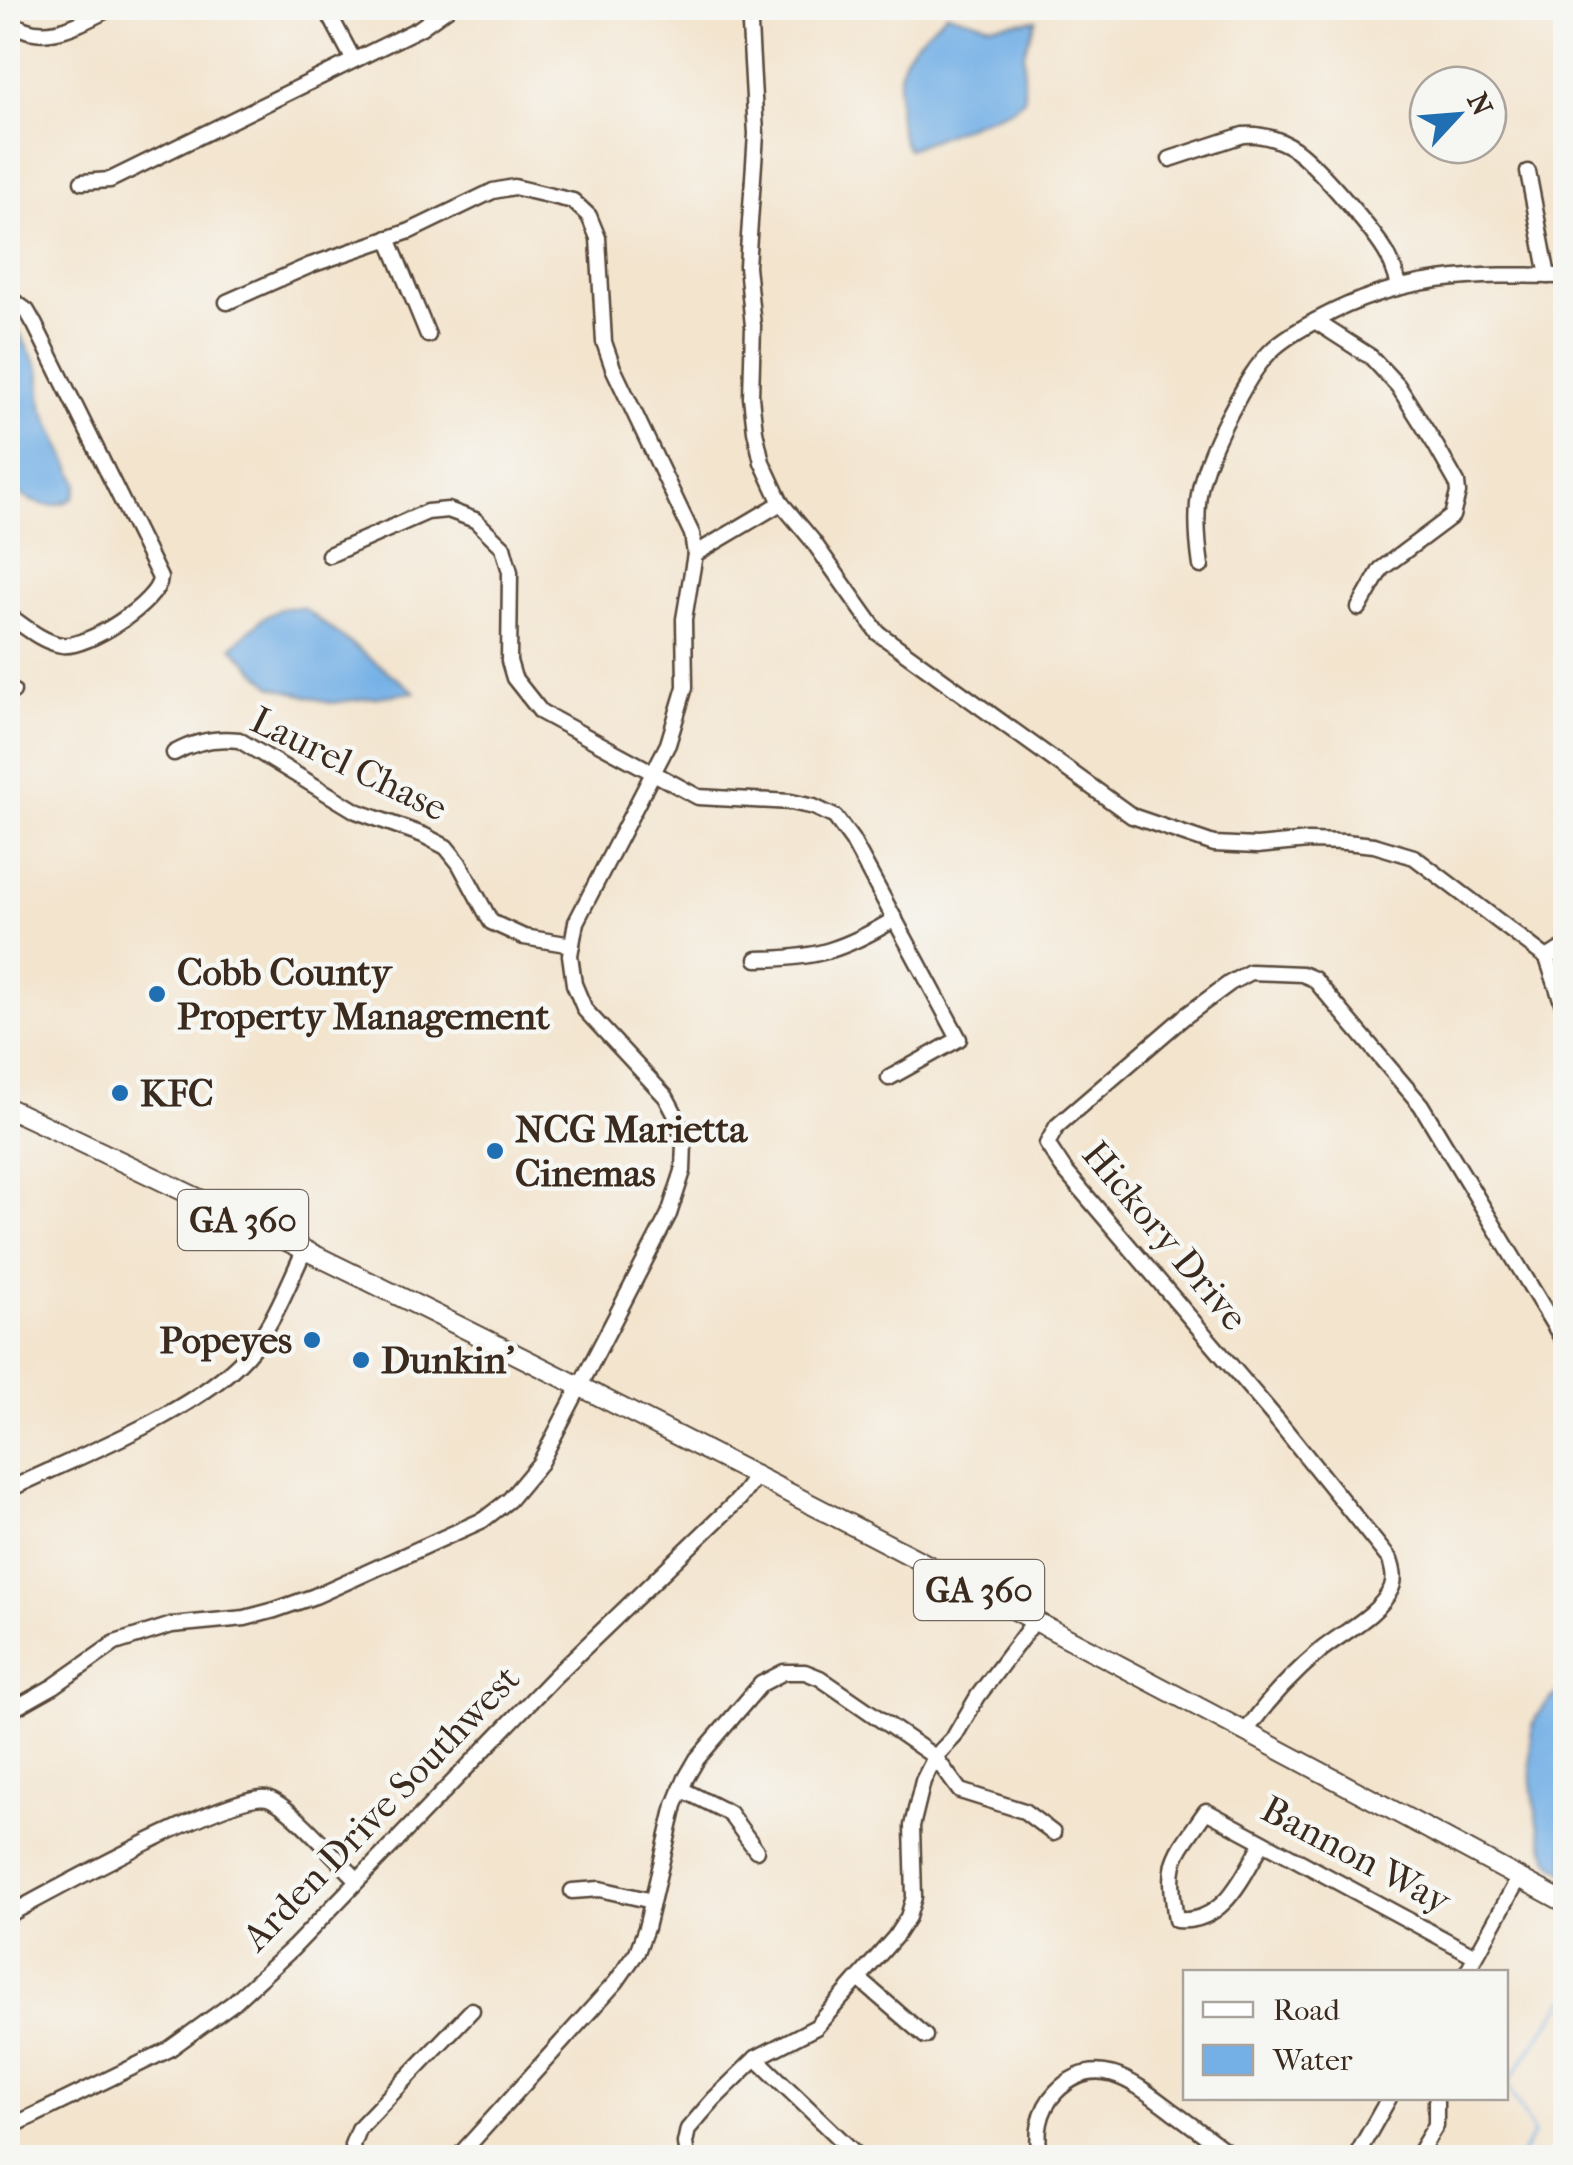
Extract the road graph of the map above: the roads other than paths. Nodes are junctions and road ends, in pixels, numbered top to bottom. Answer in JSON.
{"nodes":[{"id":1,"x":111,"y":8,"type":"edge"},
{"id":2,"x":326,"y":8,"type":"edge"},
{"id":3,"x":448,"y":8,"type":"edge"},
{"id":4,"x":749,"y":8,"type":"edge"},
{"id":5,"x":8,"y":20,"type":"edge"},
{"id":6,"x":353,"y":59,"type":"junction"},
{"id":7,"x":1170,"y":159,"type":"dead end"},
{"id":8,"x":1528,"y":172,"type":"dead end"},
{"id":9,"x":82,"y":182,"type":"dead end"},
{"id":10,"x":388,"y":238,"type":"junction"},
{"id":11,"x":1548,"y":276,"type":"junction"},
{"id":12,"x":1566,"y":276,"type":"edge"},
{"id":13,"x":1400,"y":285,"type":"junction"},
{"id":14,"x":8,"y":298,"type":"edge"},
{"id":15,"x":227,"y":302,"type":"dead end"},
{"id":16,"x":1316,"y":321,"type":"junction"},
{"id":17,"x":428,"y":335,"type":"dead end"},
{"id":18,"x":781,"y":503,"type":"junction"},
{"id":19,"x":695,"y":554,"type":"junction"},
{"id":20,"x":329,"y":555,"type":"dead end"},
{"id":21,"x":1201,"y":566,"type":"dead end"},
{"id":22,"x":1359,"y":608,"type":"dead end"},
{"id":23,"x":8,"y":615,"type":"edge"},
{"id":24,"x":174,"y":753,"type":"dead end"},
{"id":25,"x":652,"y":774,"type":"junction"},
{"id":26,"x":895,"y":919,"type":"junction"},
{"id":27,"x":572,"y":945,"type":"junction"},
{"id":28,"x":1566,"y":946,"type":"edge"},
{"id":29,"x":1546,"y":958,"type":"junction"},
{"id":30,"x":758,"y":960,"type":"dead end"},
{"id":31,"x":1566,"y":1014,"type":"edge"},
{"id":32,"x":889,"y":1078,"type":"dead end"},
{"id":33,"x":8,"y":1108,"type":"edge"},
{"id":34,"x":305,"y":1249,"type":"junction"},
{"id":35,"x":1566,"y":1345,"type":"edge"},
{"id":36,"x":580,"y":1386,"type":"junction"},
{"id":37,"x":758,"y":1475,"type":"junction"},
{"id":38,"x":8,"y":1490,"type":"edge"},
{"id":39,"x":1036,"y":1618,"type":"junction"},
{"id":40,"x":8,"y":1712,"type":"edge"},
{"id":41,"x":1247,"y":1730,"type":"junction"},
{"id":42,"x":934,"y":1757,"type":"junction"},
{"id":43,"x":680,"y":1789,"type":"junction"},
{"id":44,"x":1053,"y":1833,"type":"dead end"},
{"id":45,"x":1263,"y":1842,"type":"junction"},
{"id":46,"x":756,"y":1850,"type":"dead end"},
{"id":47,"x":1520,"y":1878,"type":"junction"},
{"id":48,"x":358,"y":1880,"type":"junction"},
{"id":49,"x":572,"y":1891,"type":"dead end"},
{"id":50,"x":652,"y":1902,"type":"junction"},
{"id":51,"x":1566,"y":1903,"type":"edge"},
{"id":52,"x":8,"y":1915,"type":"edge"},
{"id":53,"x":1476,"y":1956,"type":"junction"},
{"id":54,"x":1468,"y":1970,"type":"edge"},
{"id":55,"x":859,"y":1979,"type":"junction"},
{"id":56,"x":472,"y":2010,"type":"dead end"},
{"id":57,"x":925,"y":2036,"type":"dead end"},
{"id":58,"x":756,"y":2058,"type":"junction"},
{"id":59,"x":1388,"y":2100,"type":"edge"},
{"id":60,"x":1436,"y":2101,"type":"dead end"},
{"id":61,"x":8,"y":2128,"type":"edge"},
{"id":62,"x":354,"y":2158,"type":"edge"},
{"id":63,"x":458,"y":2158,"type":"edge"},
{"id":64,"x":687,"y":2158,"type":"edge"},
{"id":65,"x":860,"y":2158,"type":"edge"},
{"id":66,"x":1041,"y":2158,"type":"edge"},
{"id":67,"x":1235,"y":2158,"type":"edge"},
{"id":68,"x":1356,"y":2158,"type":"edge"},
{"id":69,"x":1416,"y":2158,"type":"edge"}],
"edges":[{"from":1,"to":5,"type":"street"},
{"from":2,"to":6,"type":"street"},
{"from":3,"to":6,"type":"street"},
{"from":4,"to":18,"type":"street"},
{"from":6,"to":9,"type":"street"},
{"from":7,"to":13,"type":"street"},
{"from":8,"to":11,"type":"street"},
{"from":10,"to":15,"type":"street"},
{"from":10,"to":17,"type":"street"},
{"from":10,"to":19,"type":"street"},
{"from":11,"to":12,"type":"street"},
{"from":11,"to":13,"type":"street"},
{"from":13,"to":16,"type":"street"},
{"from":14,"to":23,"type":"street"},
{"from":16,"to":21,"type":"street"},
{"from":16,"to":22,"type":"street"},
{"from":18,"to":19,"type":"street"},
{"from":18,"to":29,"type":"street"},
{"from":19,"to":25,"type":"street"},
{"from":20,"to":25,"type":"street"},
{"from":24,"to":27,"type":"street","name":"Laurel Chase"},
{"from":25,"to":26,"type":"street"},
{"from":25,"to":27,"type":"street"},
{"from":26,"to":30,"type":"street"},
{"from":26,"to":32,"type":"street"},
{"from":27,"to":36,"type":"street"},
{"from":28,"to":29,"type":"street"},
{"from":29,"to":31,"type":"street"},
{"from":33,"to":34,"type":"main road","number":"GA 360"},
{"from":34,"to":36,"type":"main road","number":"GA 360"},
{"from":34,"to":38,"type":"street"},
{"from":35,"to":41,"type":"street","name":"Hickory Drive"},
{"from":36,"to":37,"type":"main road","number":"GA 360"},
{"from":36,"to":40,"type":"street"},
{"from":37,"to":39,"type":"main road","number":"GA 360"},
{"from":37,"to":48,"type":"street","name":"Arden Drive Southwest"},
{"from":39,"to":41,"type":"main road","number":"GA 360"},
{"from":39,"to":42,"type":"street"},
{"from":41,"to":47,"type":"main road","number":"GA 360"},
{"from":42,"to":43,"type":"street"},
{"from":42,"to":44,"type":"street"},
{"from":42,"to":55,"type":"street"},
{"from":43,"to":46,"type":"street"},
{"from":43,"to":50,"type":"street"},
{"from":45,"to":45,"type":"street","name":"Bannon Way"},
{"from":45,"to":53,"type":"street","name":"Bannon Way"},
{"from":47,"to":51,"type":"main road","number":"GA 360"},
{"from":47,"to":53,"type":"street"},
{"from":48,"to":52,"type":"street"},
{"from":48,"to":61,"type":"street","name":"Arden Drive Southwest"},
{"from":49,"to":50,"type":"street"},
{"from":50,"to":63,"type":"street"},
{"from":53,"to":54,"type":"street"},
{"from":55,"to":57,"type":"street"},
{"from":55,"to":58,"type":"street"},
{"from":56,"to":62,"type":"street"},
{"from":58,"to":64,"type":"street"},
{"from":58,"to":65,"type":"street"},
{"from":59,"to":68,"type":"street"},
{"from":60,"to":69,"type":"street"},
{"from":66,"to":67,"type":"street"}]}
